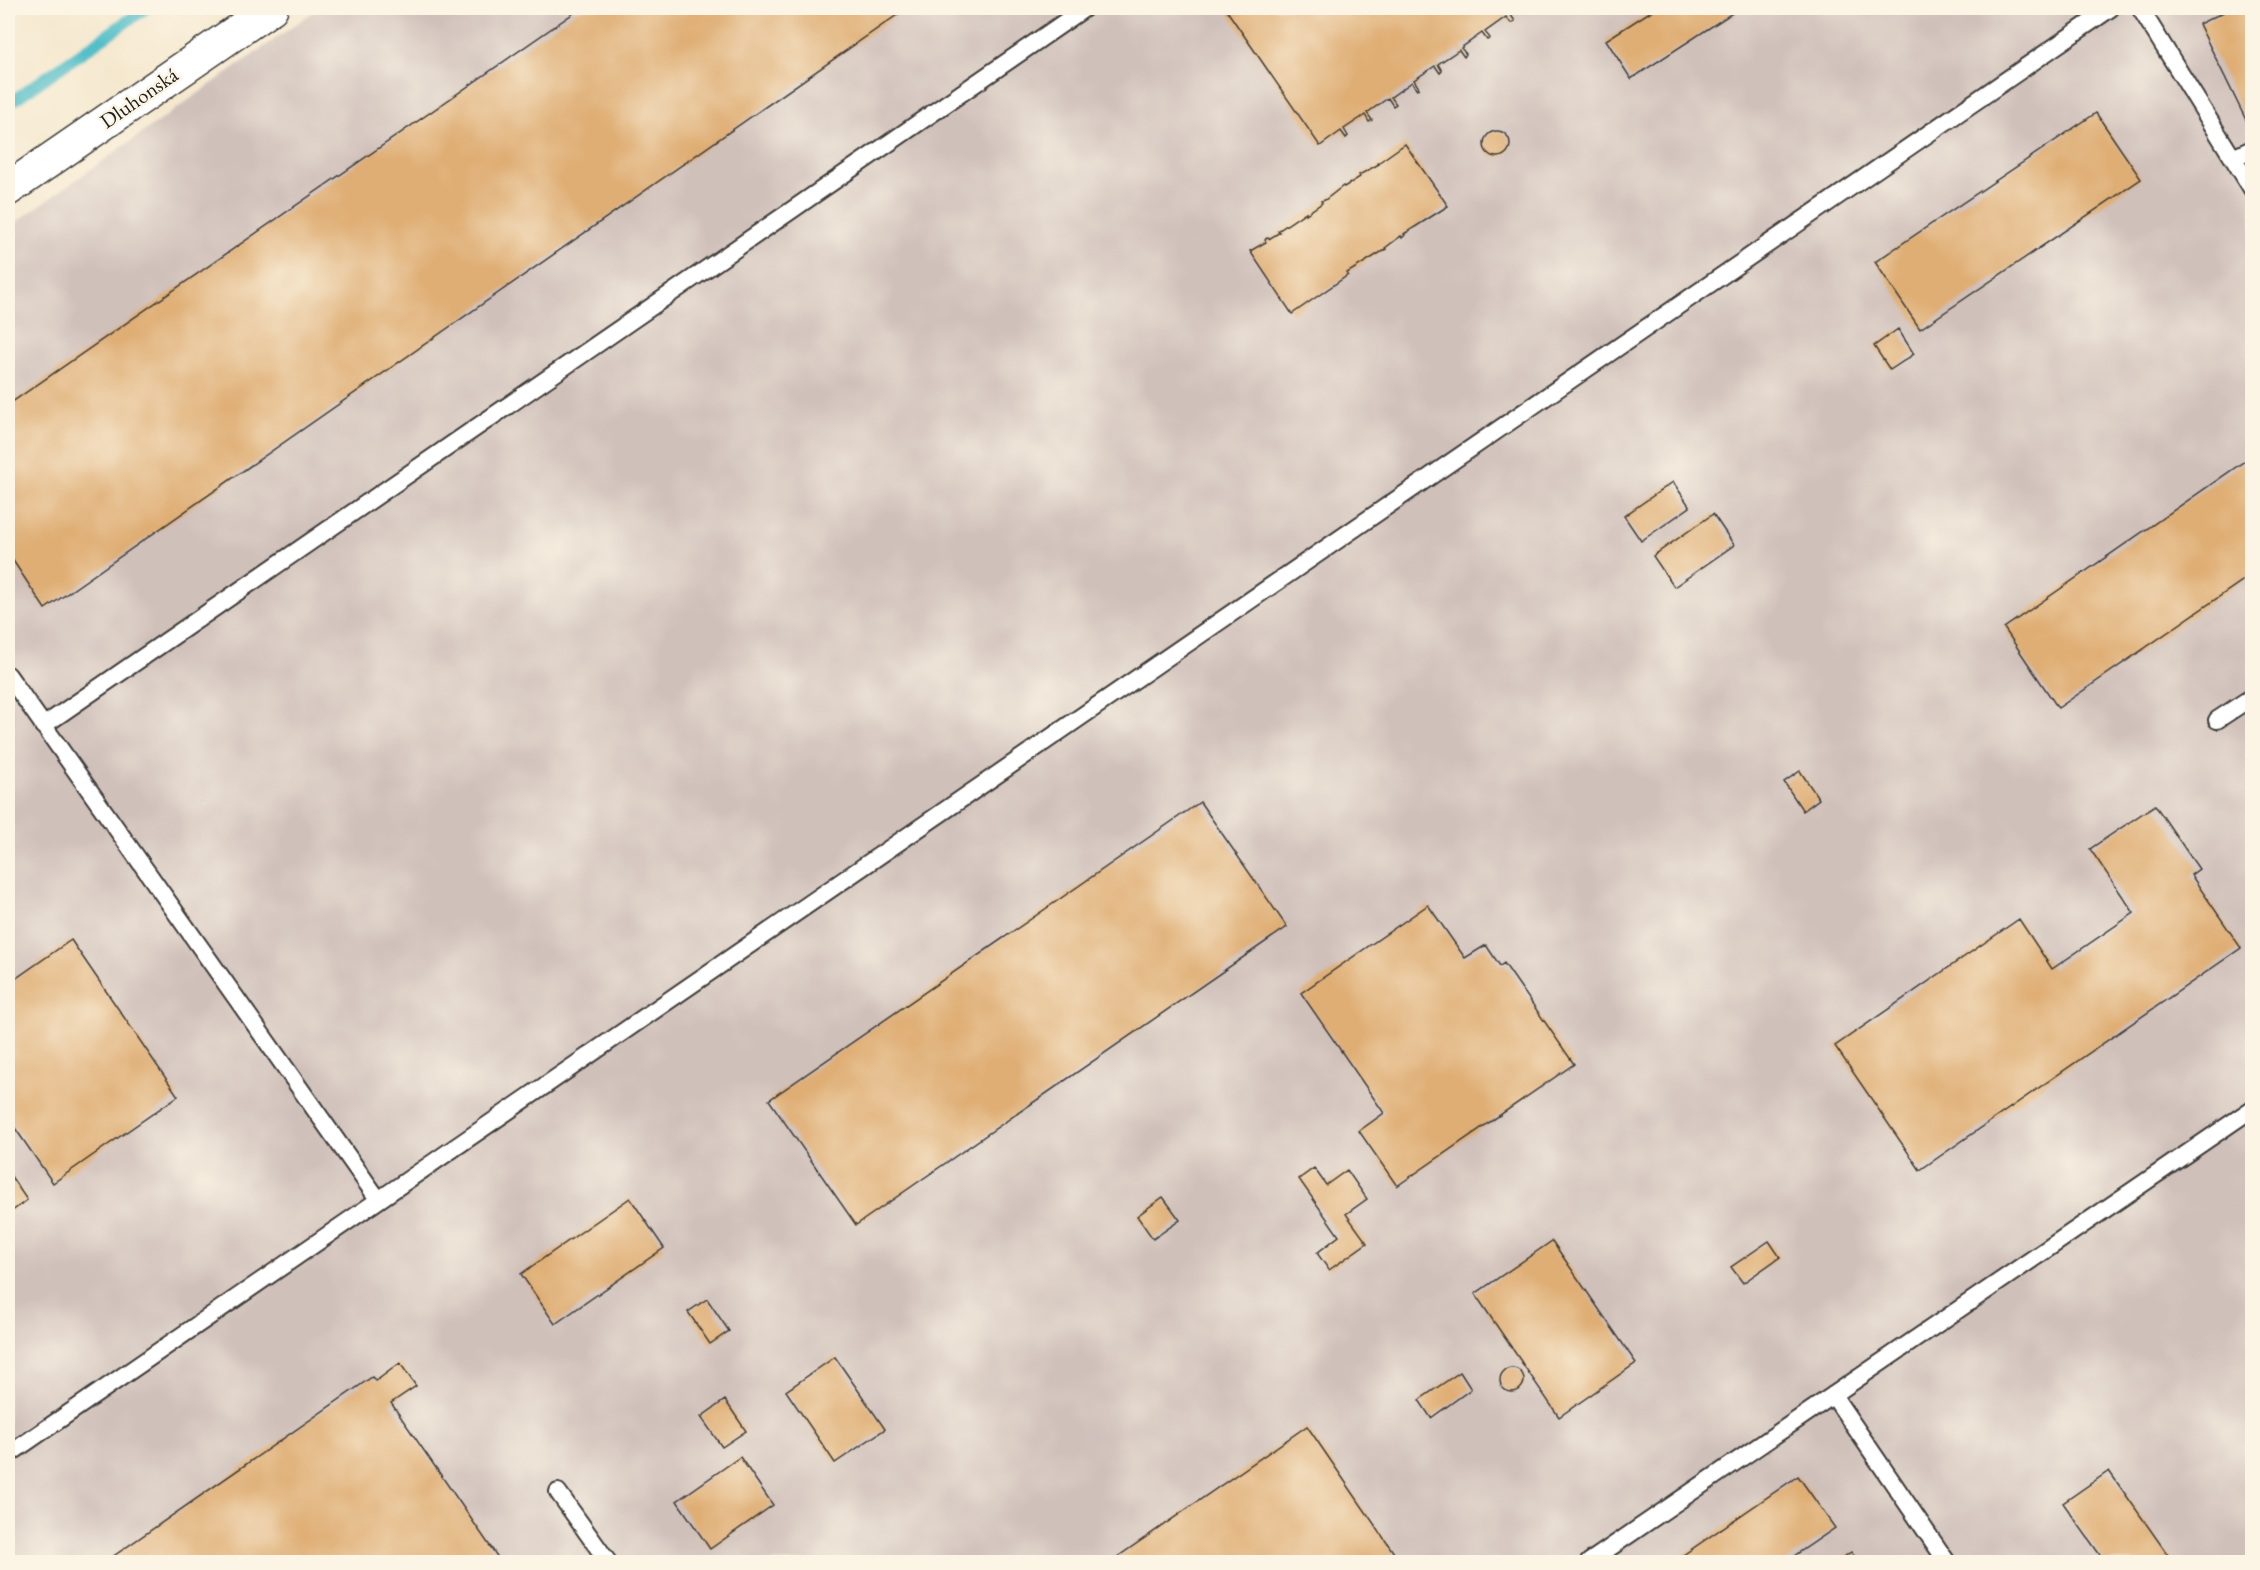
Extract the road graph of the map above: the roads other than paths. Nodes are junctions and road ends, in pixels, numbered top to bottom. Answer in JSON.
{"nodes":[{"id":1,"x":271,"y":8,"type":"edge"},
{"id":2,"x":1085,"y":8,"type":"edge"},
{"id":3,"x":2111,"y":8,"type":"edge"},
{"id":4,"x":2140,"y":8,"type":"edge"},
{"id":5,"x":2253,"y":149,"type":"edge"},
{"id":6,"x":2233,"y":158,"type":"junction"},
{"id":7,"x":8,"y":189,"type":"edge"},
{"id":8,"x":2253,"y":189,"type":"edge"},
{"id":9,"x":8,"y":675,"type":"edge"},
{"id":10,"x":2253,"y":697,"type":"edge"},
{"id":11,"x":2217,"y":720,"type":"dead end"},
{"id":12,"x":43,"y":726,"type":"junction"},
{"id":13,"x":2253,"y":1109,"type":"edge"},
{"id":14,"x":378,"y":1199,"type":"junction"},
{"id":15,"x":1833,"y":1395,"type":"junction"},
{"id":16,"x":8,"y":1455,"type":"edge"},
{"id":17,"x":558,"y":1492,"type":"dead end"},
{"id":18,"x":608,"y":1563,"type":"edge"},
{"id":19,"x":1589,"y":1563,"type":"edge"},
{"id":20,"x":1947,"y":1563,"type":"edge"}],
"edges":[{"from":1,"to":7,"type":"street","name":"Dluhonská"},
{"from":2,"to":12,"type":"lane"},
{"from":3,"to":14,"type":"lane"},
{"from":4,"to":6,"type":"lane"},
{"from":5,"to":6,"type":"lane"},
{"from":6,"to":8,"type":"lane"},
{"from":9,"to":12,"type":"lane"},
{"from":10,"to":11,"type":"lane"},
{"from":12,"to":14,"type":"lane"},
{"from":13,"to":15,"type":"lane"},
{"from":14,"to":16,"type":"lane"},
{"from":15,"to":19,"type":"lane"},
{"from":15,"to":20,"type":"lane"},
{"from":17,"to":18,"type":"lane"}]}
